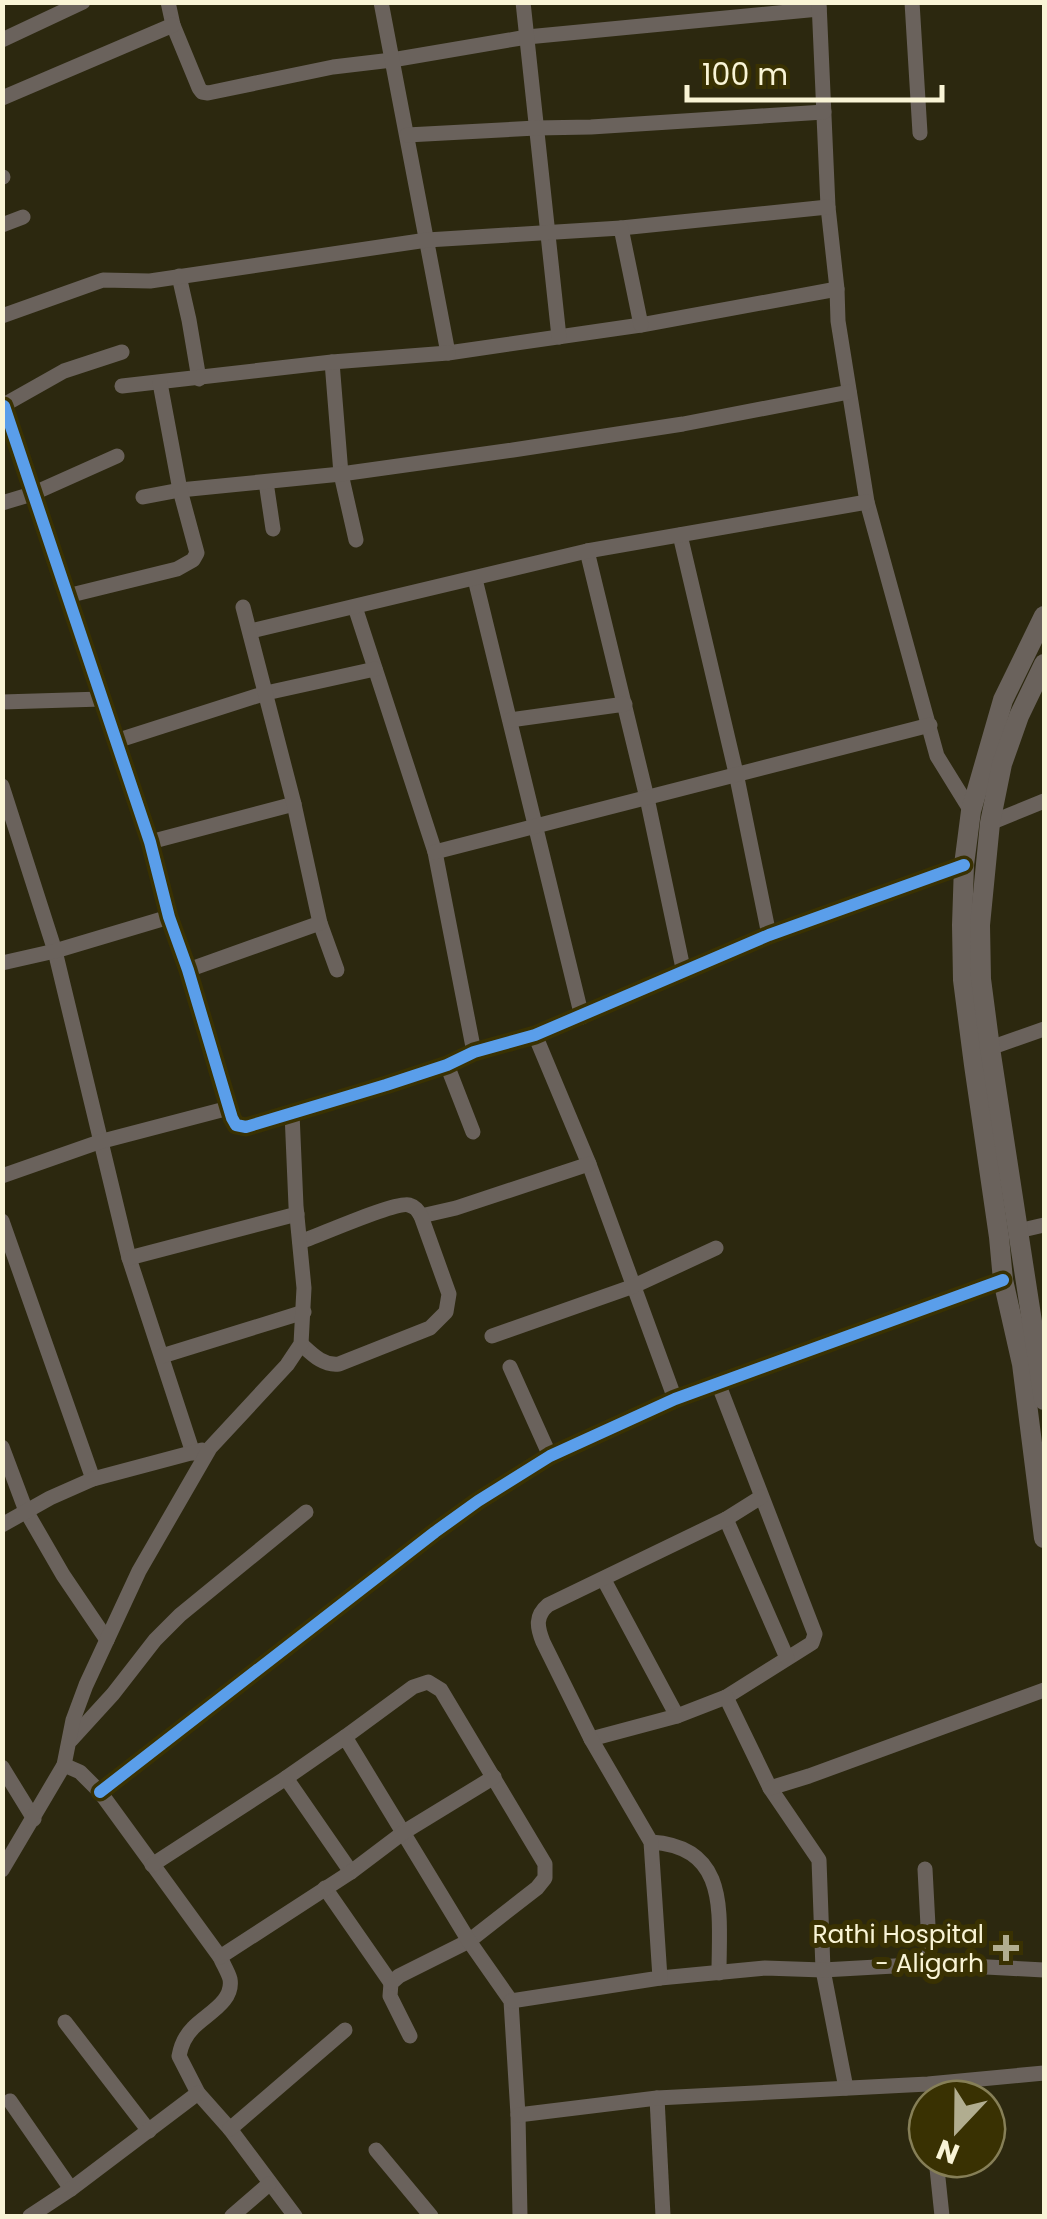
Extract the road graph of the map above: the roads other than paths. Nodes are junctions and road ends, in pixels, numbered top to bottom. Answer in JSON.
{"nodes":[{"id":1,"x":84,"y":2,"type":"edge"},
{"id":2,"x":168,"y":2,"type":"edge"},
{"id":3,"x":381,"y":2,"type":"edge"},
{"id":4,"x":523,"y":2,"type":"edge"},
{"id":5,"x":912,"y":2,"type":"edge"},
{"id":6,"x":819,"y":6,"type":"edge"},
{"id":7,"x":173,"y":25,"type":"junction"},
{"id":8,"x":527,"y":37,"type":"junction"},
{"id":9,"x":2,"y":40,"type":"edge"},
{"id":10,"x":392,"y":60,"type":"junction"},
{"id":11,"x":2,"y":98,"type":"edge"},
{"id":12,"x":824,"y":112,"type":"junction"},
{"id":13,"x":536,"y":128,"type":"junction"},
{"id":14,"x":920,"y":133,"type":"dead end"},
{"id":15,"x":407,"y":136,"type":"junction"},
{"id":16,"x":828,"y":206,"type":"junction"},
{"id":17,"x":23,"y":216,"type":"dead end"},
{"id":18,"x":2,"y":225,"type":"edge"},
{"id":19,"x":621,"y":228,"type":"junction"},
{"id":20,"x":548,"y":233,"type":"junction"},
{"id":21,"x":426,"y":240,"type":"junction"},
{"id":22,"x":179,"y":276,"type":"junction"},
{"id":23,"x":837,"y":289,"type":"junction"},
{"id":24,"x":2,"y":316,"type":"edge"},
{"id":25,"x":640,"y":325,"type":"junction"},
{"id":26,"x":559,"y":337,"type":"junction"},
{"id":27,"x":122,"y":352,"type":"dead end"},
{"id":28,"x":448,"y":353,"type":"junction"},
{"id":29,"x":332,"y":362,"type":"junction"},
{"id":30,"x":199,"y":379,"type":"junction"},
{"id":31,"x":160,"y":382,"type":"junction"},
{"id":32,"x":122,"y":386,"type":"dead end"},
{"id":33,"x":849,"y":392,"type":"junction"},
{"id":34,"x":3,"y":406,"type":"edge"},
{"id":35,"x":117,"y":456,"type":"dead end"},
{"id":36,"x":341,"y":474,"type":"junction"},
{"id":37,"x":266,"y":482,"type":"junction"},
{"id":38,"x":180,"y":490,"type":"junction"},
{"id":39,"x":32,"y":494,"type":"junction"},
{"id":40,"x":143,"y":496,"type":"dead end"},
{"id":41,"x":867,"y":502,"type":"junction"},
{"id":42,"x":2,"y":503,"type":"edge"},
{"id":43,"x":272,"y":528,"type":"dead end"},
{"id":44,"x":680,"y":535,"type":"junction"},
{"id":45,"x":356,"y":540,"type":"dead end"},
{"id":46,"x":587,"y":551,"type":"junction"},
{"id":47,"x":475,"y":579,"type":"junction"},
{"id":48,"x":67,"y":596,"type":"junction"},
{"id":49,"x":243,"y":606,"type":"dead end"},
{"id":50,"x":355,"y":607,"type":"junction"},
{"id":51,"x":1044,"y":616,"type":"edge"},
{"id":52,"x":251,"y":631,"type":"junction"},
{"id":53,"x":1044,"y":664,"type":"edge"},
{"id":54,"x":375,"y":669,"type":"junction"},
{"id":55,"x":266,"y":694,"type":"junction"},
{"id":56,"x":102,"y":699,"type":"junction"},
{"id":57,"x":2,"y":702,"type":"edge"},
{"id":58,"x":625,"y":704,"type":"junction"},
{"id":59,"x":510,"y":720,"type":"junction"},
{"id":60,"x":930,"y":725,"type":"junction"},
{"id":61,"x":116,"y":741,"type":"junction"},
{"id":62,"x":736,"y":773,"type":"junction"},
{"id":63,"x":2,"y":786,"type":"edge"},
{"id":64,"x":647,"y":798,"type":"junction"},
{"id":65,"x":1044,"y":802,"type":"edge"},
{"id":66,"x":294,"y":804,"type":"junction"},
{"id":67,"x":971,"y":810,"type":"junction"},
{"id":68,"x":990,"y":822,"type":"junction"},
{"id":69,"x":536,"y":827,"type":"junction"},
{"id":70,"x":19,"y":836,"type":"junction"},
{"id":71,"x":2,"y":842,"type":"edge"},
{"id":72,"x":150,"y":842,"type":"junction"},
{"id":73,"x":435,"y":852,"type":"junction"},
{"id":74,"x":964,"y":865,"type":"junction"},
{"id":75,"x":169,"y":917,"type":"junction"},
{"id":76,"x":320,"y":923,"type":"junction"},
{"id":77,"x":971,"y":925,"type":"junction"},
{"id":78,"x":769,"y":935,"type":"junction"},
{"id":79,"x":55,"y":950,"type":"junction"},
{"id":80,"x":2,"y":963,"type":"edge"},
{"id":81,"x":188,"y":970,"type":"junction"},
{"id":82,"x":336,"y":970,"type":"dead end"},
{"id":83,"x":684,"y":973,"type":"junction"},
{"id":84,"x":582,"y":1017,"type":"junction"},
{"id":85,"x":1044,"y":1029,"type":"edge"},
{"id":86,"x":535,"y":1035,"type":"junction"},
{"id":87,"x":990,"y":1048,"type":"junction"},
{"id":88,"x":474,"y":1052,"type":"junction"},
{"id":89,"x":446,"y":1066,"type":"junction"},
{"id":90,"x":229,"y":1108,"type":"junction"},
{"id":91,"x":292,"y":1114,"type":"junction"},
{"id":92,"x":472,"y":1132,"type":"dead end"},
{"id":93,"x":100,"y":1142,"type":"junction"},
{"id":94,"x":589,"y":1164,"type":"junction"},
{"id":95,"x":2,"y":1176,"type":"edge"},
{"id":96,"x":297,"y":1214,"type":"junction"},
{"id":97,"x":421,"y":1216,"type":"junction"},
{"id":98,"x":2,"y":1221,"type":"edge"},
{"id":99,"x":1044,"y":1225,"type":"edge"},
{"id":100,"x":1018,"y":1231,"type":"junction"},
{"id":101,"x":300,"y":1242,"type":"junction"},
{"id":102,"x":716,"y":1248,"type":"dead end"},
{"id":103,"x":129,"y":1258,"type":"junction"},
{"id":104,"x":1003,"y":1280,"type":"junction"},
{"id":105,"x":634,"y":1286,"type":"junction"},
{"id":106,"x":304,"y":1312,"type":"junction"},
{"id":107,"x":492,"y":1336,"type":"dead end"},
{"id":108,"x":301,"y":1344,"type":"junction"},
{"id":109,"x":162,"y":1356,"type":"junction"},
{"id":110,"x":1042,"y":1361,"type":"edge"},
{"id":111,"x":510,"y":1367,"type":"dead end"},
{"id":112,"x":718,"y":1383,"type":"junction"},
{"id":113,"x":676,"y":1399,"type":"junction"},
{"id":114,"x":1044,"y":1400,"type":"edge"},
{"id":115,"x":2,"y":1447,"type":"edge"},
{"id":116,"x":210,"y":1448,"type":"junction"},
{"id":117,"x":193,"y":1453,"type":"junction"},
{"id":118,"x":550,"y":1456,"type":"junction"},
{"id":119,"x":93,"y":1479,"type":"junction"},
{"id":120,"x":761,"y":1497,"type":"junction"},
{"id":121,"x":26,"y":1512,"type":"junction"},
{"id":122,"x":306,"y":1512,"type":"dead end"},
{"id":123,"x":726,"y":1519,"type":"junction"},
{"id":124,"x":2,"y":1525,"type":"edge"},
{"id":125,"x":1044,"y":1538,"type":"edge"},
{"id":126,"x":604,"y":1580,"type":"junction"},
{"id":127,"x":107,"y":1640,"type":"junction"},
{"id":128,"x":787,"y":1658,"type":"junction"},
{"id":129,"x":1044,"y":1690,"type":"edge"},
{"id":130,"x":726,"y":1697,"type":"junction"},
{"id":131,"x":677,"y":1716,"type":"junction"},
{"id":132,"x":346,"y":1736,"type":"junction"},
{"id":133,"x":591,"y":1739,"type":"junction"},
{"id":134,"x":68,"y":1743,"type":"junction"},
{"id":135,"x":64,"y":1765,"type":"junction"},
{"id":136,"x":2,"y":1767,"type":"edge"},
{"id":137,"x":286,"y":1778,"type":"junction"},
{"id":138,"x":494,"y":1778,"type":"junction"},
{"id":139,"x":770,"y":1788,"type":"junction"},
{"id":140,"x":100,"y":1792,"type":"junction"},
{"id":141,"x":34,"y":1818,"type":"junction"},
{"id":142,"x":404,"y":1832,"type":"junction"},
{"id":143,"x":651,"y":1842,"type":"junction"},
{"id":144,"x":152,"y":1865,"type":"junction"},
{"id":145,"x":926,"y":1869,"type":"dead end"},
{"id":146,"x":2,"y":1870,"type":"edge"},
{"id":147,"x":351,"y":1872,"type":"junction"},
{"id":148,"x":325,"y":1888,"type":"junction"},
{"id":149,"x":469,"y":1941,"type":"junction"},
{"id":150,"x":220,"y":1957,"type":"junction"},
{"id":151,"x":930,"y":1964,"type":"junction"},
{"id":152,"x":823,"y":1970,"type":"junction"},
{"id":153,"x":1044,"y":1970,"type":"edge"},
{"id":154,"x":719,"y":1974,"type":"junction"},
{"id":155,"x":660,"y":1978,"type":"junction"},
{"id":156,"x":391,"y":1984,"type":"junction"},
{"id":157,"x":510,"y":2001,"type":"junction"},
{"id":158,"x":66,"y":2022,"type":"dead end"},
{"id":159,"x":345,"y":2030,"type":"dead end"},
{"id":160,"x":410,"y":2036,"type":"dead end"},
{"id":161,"x":1044,"y":2073,"type":"edge"},
{"id":162,"x":1007,"y":2079,"type":"edge"},
{"id":163,"x":846,"y":2088,"type":"junction"},
{"id":164,"x":907,"y":2091,"type":"edge"},
{"id":165,"x":198,"y":2093,"type":"junction"},
{"id":166,"x":658,"y":2098,"type":"junction"},
{"id":167,"x":10,"y":2101,"type":"dead end"},
{"id":168,"x":518,"y":2115,"type":"junction"},
{"id":169,"x":230,"y":2129,"type":"junction"},
{"id":170,"x":149,"y":2131,"type":"junction"},
{"id":171,"x":376,"y":2150,"type":"dead end"},
{"id":172,"x":938,"y":2179,"type":"edge"},
{"id":173,"x":269,"y":2184,"type":"junction"},
{"id":174,"x":71,"y":2190,"type":"junction"},
{"id":175,"x":30,"y":2216,"type":"edge"},
{"id":176,"x":232,"y":2216,"type":"edge"},
{"id":177,"x":296,"y":2216,"type":"edge"},
{"id":178,"x":432,"y":2216,"type":"edge"},
{"id":179,"x":520,"y":2216,"type":"edge"},
{"id":180,"x":663,"y":2216,"type":"edge"},
{"id":181,"x":930,"y":2216,"type":"edge"},
{"id":182,"x":942,"y":2216,"type":"edge"}],
"edges":[{"from":1,"to":9,"type":"street"},
{"from":2,"to":7,"type":"street"},
{"from":3,"to":10,"type":"street"},
{"from":4,"to":8,"type":"street"},
{"from":5,"to":14,"type":"street"},
{"from":6,"to":8,"type":"street"},
{"from":6,"to":12,"type":"street"},
{"from":7,"to":10,"type":"street"},
{"from":7,"to":11,"type":"street"},
{"from":8,"to":10,"type":"street"},
{"from":8,"to":13,"type":"street"},
{"from":10,"to":15,"type":"street"},
{"from":12,"to":13,"type":"street"},
{"from":12,"to":16,"type":"street"},
{"from":13,"to":15,"type":"street"},
{"from":13,"to":20,"type":"street"},
{"from":15,"to":21,"type":"street"},
{"from":16,"to":19,"type":"street"},
{"from":16,"to":23,"type":"street"},
{"from":17,"to":18,"type":"street"},
{"from":19,"to":20,"type":"street"},
{"from":19,"to":25,"type":"street"},
{"from":20,"to":21,"type":"street"},
{"from":20,"to":26,"type":"street"},
{"from":21,"to":22,"type":"street"},
{"from":21,"to":28,"type":"street"},
{"from":22,"to":24,"type":"street"},
{"from":22,"to":30,"type":"street"},
{"from":23,"to":25,"type":"street"},
{"from":23,"to":33,"type":"street"},
{"from":25,"to":26,"type":"street"},
{"from":26,"to":28,"type":"street"},
{"from":27,"to":34,"type":"street"},
{"from":28,"to":29,"type":"street"},
{"from":29,"to":30,"type":"street"},
{"from":29,"to":36,"type":"street"},
{"from":30,"to":31,"type":"street"},
{"from":31,"to":32,"type":"street"},
{"from":31,"to":38,"type":"street"},
{"from":33,"to":36,"type":"street"},
{"from":33,"to":41,"type":"street"},
{"from":34,"to":39,"type":"street"},
{"from":35,"to":39,"type":"street"},
{"from":36,"to":37,"type":"street"},
{"from":36,"to":45,"type":"street"},
{"from":37,"to":38,"type":"street"},
{"from":37,"to":43,"type":"street"},
{"from":38,"to":40,"type":"street"},
{"from":38,"to":48,"type":"street"},
{"from":39,"to":42,"type":"street"},
{"from":39,"to":48,"type":"street"},
{"from":41,"to":44,"type":"street"},
{"from":41,"to":60,"type":"street"},
{"from":44,"to":46,"type":"street"},
{"from":44,"to":62,"type":"street"},
{"from":46,"to":47,"type":"street"},
{"from":46,"to":58,"type":"street"},
{"from":47,"to":50,"type":"street"},
{"from":47,"to":59,"type":"street"},
{"from":48,"to":56,"type":"street"},
{"from":49,"to":52,"type":"street"},
{"from":50,"to":52,"type":"street"},
{"from":50,"to":54,"type":"street"},
{"from":51,"to":67,"type":"street"},
{"from":52,"to":55,"type":"street"},
{"from":53,"to":68,"type":"street"},
{"from":54,"to":55,"type":"street"},
{"from":54,"to":73,"type":"street"},
{"from":55,"to":61,"type":"street"},
{"from":55,"to":66,"type":"street"},
{"from":56,"to":57,"type":"street"},
{"from":56,"to":61,"type":"street"},
{"from":58,"to":59,"type":"street"},
{"from":58,"to":64,"type":"street"},
{"from":59,"to":69,"type":"street"},
{"from":60,"to":62,"type":"street"},
{"from":60,"to":67,"type":"street"},
{"from":61,"to":72,"type":"street"},
{"from":62,"to":64,"type":"street"},
{"from":62,"to":78,"type":"street"},
{"from":63,"to":70,"type":"street"},
{"from":64,"to":69,"type":"street"},
{"from":64,"to":83,"type":"street"},
{"from":65,"to":68,"type":"street"},
{"from":66,"to":72,"type":"street"},
{"from":66,"to":76,"type":"street"},
{"from":67,"to":74,"type":"street"},
{"from":68,"to":77,"type":"street"},
{"from":69,"to":73,"type":"street"},
{"from":69,"to":84,"type":"street"},
{"from":70,"to":71,"type":"street"},
{"from":70,"to":79,"type":"street"},
{"from":72,"to":75,"type":"street"},
{"from":73,"to":88,"type":"street"},
{"from":74,"to":77,"type":"street"},
{"from":74,"to":78,"type":"street"},
{"from":75,"to":79,"type":"street"},
{"from":75,"to":81,"type":"street"},
{"from":76,"to":81,"type":"street"},
{"from":76,"to":82,"type":"street"},
{"from":77,"to":87,"type":"street"},
{"from":77,"to":104,"type":"street"},
{"from":78,"to":83,"type":"street"},
{"from":79,"to":80,"type":"street"},
{"from":79,"to":93,"type":"street"},
{"from":81,"to":90,"type":"street"},
{"from":83,"to":84,"type":"street"},
{"from":84,"to":86,"type":"street"},
{"from":85,"to":87,"type":"street"},
{"from":86,"to":88,"type":"street"},
{"from":86,"to":94,"type":"street"},
{"from":87,"to":100,"type":"street"},
{"from":88,"to":89,"type":"street"},
{"from":89,"to":91,"type":"street"},
{"from":89,"to":92,"type":"street"},
{"from":90,"to":91,"type":"street"},
{"from":90,"to":93,"type":"street"},
{"from":91,"to":96,"type":"street"},
{"from":93,"to":95,"type":"street"},
{"from":93,"to":103,"type":"street"},
{"from":94,"to":97,"type":"street"},
{"from":94,"to":105,"type":"street"},
{"from":96,"to":101,"type":"street"},
{"from":96,"to":103,"type":"street"},
{"from":97,"to":101,"type":"street"},
{"from":97,"to":108,"type":"street"},
{"from":98,"to":119,"type":"street"},
{"from":99,"to":100,"type":"street"},
{"from":100,"to":110,"type":"street"},
{"from":101,"to":106,"type":"street"},
{"from":102,"to":105,"type":"street"},
{"from":103,"to":109,"type":"street"},
{"from":104,"to":112,"type":"street"},
{"from":104,"to":125,"type":"street"},
{"from":105,"to":107,"type":"street"},
{"from":105,"to":113,"type":"street"},
{"from":106,"to":108,"type":"street"},
{"from":106,"to":109,"type":"street"},
{"from":108,"to":116,"type":"street"},
{"from":109,"to":117,"type":"street"},
{"from":110,"to":114,"type":"street"},
{"from":111,"to":118,"type":"street"},
{"from":112,"to":113,"type":"street"},
{"from":112,"to":120,"type":"street"},
{"from":113,"to":118,"type":"street"},
{"from":115,"to":121,"type":"street"},
{"from":116,"to":117,"type":"street"},
{"from":116,"to":127,"type":"street"},
{"from":117,"to":119,"type":"street"},
{"from":118,"to":140,"type":"street"},
{"from":119,"to":121,"type":"street"},
{"from":120,"to":123,"type":"street"},
{"from":120,"to":128,"type":"street"},
{"from":121,"to":124,"type":"street"},
{"from":121,"to":127,"type":"street"},
{"from":122,"to":134,"type":"street"},
{"from":123,"to":126,"type":"street"},
{"from":123,"to":128,"type":"street"},
{"from":126,"to":131,"type":"street"},
{"from":126,"to":133,"type":"street"},
{"from":127,"to":134,"type":"street"},
{"from":128,"to":130,"type":"street"},
{"from":129,"to":139,"type":"street"},
{"from":130,"to":131,"type":"street"},
{"from":130,"to":139,"type":"street"},
{"from":131,"to":133,"type":"street"},
{"from":132,"to":137,"type":"street"},
{"from":132,"to":138,"type":"street"},
{"from":132,"to":142,"type":"street"},
{"from":133,"to":143,"type":"street"},
{"from":134,"to":135,"type":"street"},
{"from":135,"to":140,"type":"street"},
{"from":135,"to":141,"type":"street"},
{"from":136,"to":141,"type":"street"},
{"from":137,"to":144,"type":"street"},
{"from":137,"to":147,"type":"street"},
{"from":138,"to":142,"type":"street"},
{"from":138,"to":149,"type":"street"},
{"from":139,"to":152,"type":"street"},
{"from":140,"to":144,"type":"street"},
{"from":141,"to":146,"type":"street"},
{"from":142,"to":147,"type":"street"},
{"from":142,"to":149,"type":"street"},
{"from":143,"to":154,"type":"street"},
{"from":143,"to":155,"type":"street"},
{"from":144,"to":150,"type":"street"},
{"from":145,"to":151,"type":"street"},
{"from":147,"to":148,"type":"street"},
{"from":148,"to":150,"type":"street"},
{"from":148,"to":156,"type":"street"},
{"from":149,"to":156,"type":"street"},
{"from":149,"to":157,"type":"street"},
{"from":150,"to":165,"type":"street"},
{"from":151,"to":152,"type":"street"},
{"from":151,"to":153,"type":"street"},
{"from":152,"to":154,"type":"street"},
{"from":152,"to":163,"type":"street"},
{"from":154,"to":155,"type":"street"},
{"from":155,"to":157,"type":"street"},
{"from":156,"to":160,"type":"street"},
{"from":157,"to":168,"type":"street"},
{"from":158,"to":170,"type":"street"},
{"from":159,"to":169,"type":"street"},
{"from":161,"to":162,"type":"street"},
{"from":163,"to":164,"type":"street"},
{"from":163,"to":166,"type":"street"},
{"from":165,"to":169,"type":"street"},
{"from":165,"to":170,"type":"street"},
{"from":166,"to":168,"type":"street"},
{"from":166,"to":180,"type":"street"},
{"from":167,"to":174,"type":"street"},
{"from":168,"to":179,"type":"street"},
{"from":169,"to":173,"type":"street"},
{"from":170,"to":174,"type":"street"},
{"from":171,"to":178,"type":"street"},
{"from":172,"to":182,"type":"street"},
{"from":173,"to":176,"type":"street"},
{"from":173,"to":177,"type":"street"},
{"from":174,"to":175,"type":"street"},
{"from":181,"to":182,"type":"street"}]}
